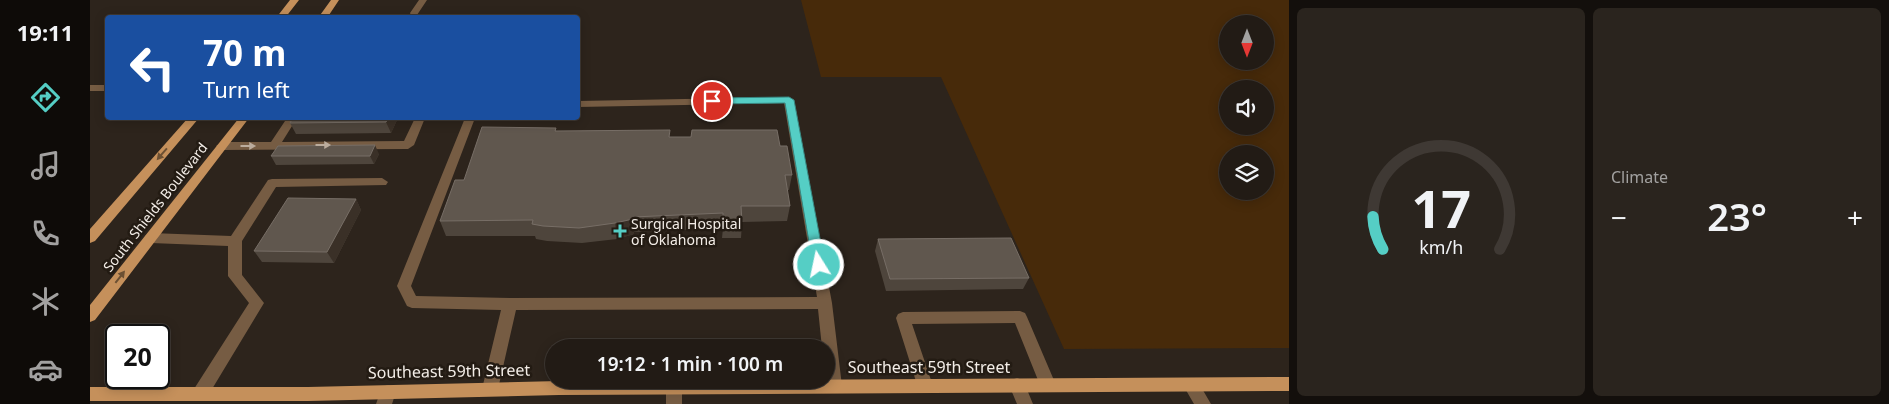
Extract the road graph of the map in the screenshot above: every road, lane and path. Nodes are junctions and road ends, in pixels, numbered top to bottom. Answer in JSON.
{"nodes":[{"id":1,"x":295,"y":0,"type":"edge"},
{"id":2,"x":335,"y":0,"type":"edge"},
{"id":3,"x":423,"y":0,"type":"edge"},
{"id":4,"x":414,"y":13,"type":"dead end"},
{"id":5,"x":282,"y":15,"type":"edge"},
{"id":6,"x":324,"y":15,"type":"edge"},
{"id":7,"x":90,"y":88,"type":"edge"},
{"id":8,"x":105,"y":88,"type":"edge"},
{"id":9,"x":580,"y":104,"type":"edge"},
{"id":10,"x":192,"y":120,"type":"edge"},
{"id":11,"x":242,"y":120,"type":"edge"},
{"id":12,"x":291,"y":120,"type":"edge"},
{"id":13,"x":419,"y":120,"type":"edge"},
{"id":14,"x":469,"y":120,"type":"edge"},
{"id":15,"x":222,"y":146,"type":"junction"},
{"id":16,"x":274,"y":146,"type":"junction"},
{"id":17,"x":382,"y":182,"type":"dead end"},
{"id":18,"x":90,"y":238,"type":"edge"},
{"id":19,"x":151,"y":238,"type":"junction"},
{"id":20,"x":235,"y":241,"type":"junction"},
{"id":21,"x":825,"y":303,"type":"junction"},
{"id":22,"x":510,"y":304,"type":"junction"},
{"id":23,"x":90,"y":316,"type":"edge"},
{"id":24,"x":829,"y":339,"type":"edge"},
{"id":25,"x":1289,"y":384,"type":"edge"},
{"id":26,"x":1018,"y":385,"type":"junction"},
{"id":27,"x":1048,"y":385,"type":"junction"},
{"id":28,"x":1191,"y":385,"type":"junction"},
{"id":29,"x":835,"y":386,"type":"edge"},
{"id":30,"x":925,"y":386,"type":"junction"},
{"id":31,"x":545,"y":388,"type":"edge"},
{"id":32,"x":490,"y":389,"type":"junction"},
{"id":33,"x":674,"y":389,"type":"edge"},
{"id":34,"x":90,"y":394,"type":"edge"},
{"id":35,"x":200,"y":394,"type":"junction"},
{"id":36,"x":386,"y":398,"type":"edge"},
{"id":37,"x":265,"y":399,"type":"edge"},
{"id":38,"x":674,"y":404,"type":"edge"},
{"id":39,"x":1025,"y":404,"type":"edge"},
{"id":40,"x":1203,"y":404,"type":"edge"}],
"edges":[{"from":1,"to":5,"type":"main road"},
{"from":2,"to":6,"type":"main road"},
{"from":3,"to":4,"type":"street"},
{"from":7,"to":8,"type":"street"},
{"from":9,"to":21,"type":"street"},
{"from":10,"to":18,"type":"main road","name":"South Shields Boulevard","one_way":true},
{"from":11,"to":15,"type":"main road","name":"South Shields Boulevard"},
{"from":12,"to":16,"type":"street"},
{"from":16,"to":13,"type":"street","one_way":true},
{"from":14,"to":22,"type":"street"},
{"from":15,"to":16,"type":"street","one_way":true},
{"from":15,"to":19,"type":"main road","name":"South Shields Boulevard"},
{"from":17,"to":20,"type":"street"},
{"from":19,"to":20,"type":"street"},
{"from":23,"to":19,"type":"main road","name":"South Shields Boulevard","one_way":true},
{"from":20,"to":35,"type":"street"},
{"from":21,"to":22,"type":"street"},
{"from":21,"to":24,"type":"street"},
{"from":22,"to":32,"type":"street"},
{"from":25,"to":28,"type":"main road","name":"Southeast 59th Street"},
{"from":26,"to":27,"type":"main road","name":"Southeast 59th Street"},
{"from":26,"to":30,"type":"main road","name":"Southeast 59th Street"},
{"from":26,"to":39,"type":"street"},
{"from":27,"to":28,"type":"main road","name":"Southeast 59th Street"},
{"from":27,"to":30,"type":"street"},
{"from":28,"to":40,"type":"street"},
{"from":29,"to":30,"type":"main road","name":"Southeast 59th Street"},
{"from":31,"to":32,"type":"main road","name":"Southeast 59th Street"},
{"from":32,"to":36,"type":"main road","name":"Southeast 59th Street"},
{"from":33,"to":38,"type":"street"},
{"from":34,"to":35,"type":"main road","name":"Southeast 59th Street"},
{"from":35,"to":37,"type":"main road","name":"Southeast 59th Street"},
{"from":36,"to":37,"type":"main road","name":"Southeast 59th Street"}]}
